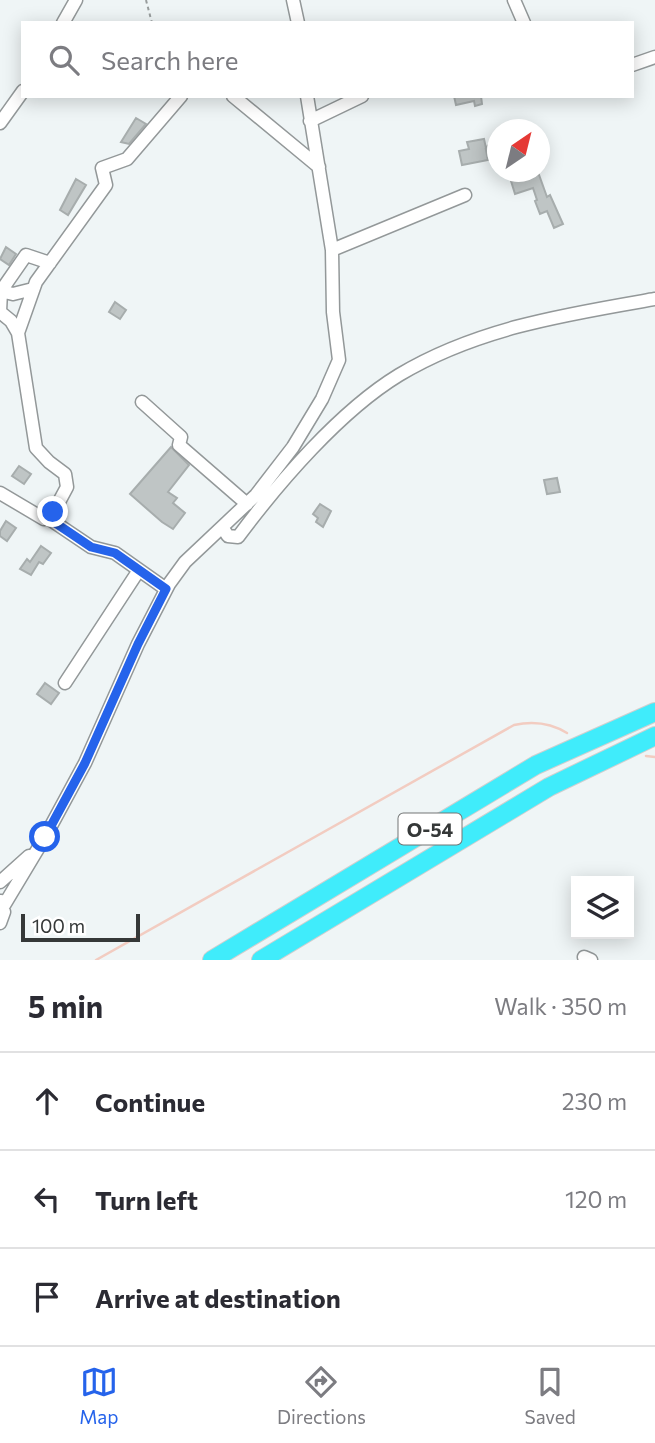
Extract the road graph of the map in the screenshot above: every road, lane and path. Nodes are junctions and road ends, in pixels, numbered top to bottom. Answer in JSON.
{"nodes":[{"id":1,"x":76,"y":0,"type":"edge"},
{"id":2,"x":146,"y":0,"type":"edge"},
{"id":3,"x":293,"y":0,"type":"edge"},
{"id":4,"x":514,"y":0,"type":"edge"},
{"id":5,"x":64,"y":21,"type":"edge"},
{"id":6,"x":151,"y":21,"type":"edge"},
{"id":7,"x":298,"y":21,"type":"edge"},
{"id":8,"x":523,"y":21,"type":"edge"},
{"id":9,"x":655,"y":57,"type":"edge"},
{"id":10,"x":634,"y":64,"type":"edge"},
{"id":11,"x":21,"y":94,"type":"edge"},
{"id":12,"x":179,"y":98,"type":"edge"},
{"id":13,"x":235,"y":98,"type":"edge"},
{"id":14,"x":307,"y":98,"type":"edge"},
{"id":15,"x":358,"y":98,"type":"edge"},
{"id":16,"x":310,"y":121,"type":"junction"},
{"id":17,"x":0,"y":123,"type":"edge"},
{"id":18,"x":319,"y":167,"type":"junction"},
{"id":19,"x":465,"y":195,"type":"dead end"},
{"id":20,"x":332,"y":250,"type":"junction"},
{"id":21,"x":50,"y":263,"type":"junction"},
{"id":22,"x":33,"y":289,"type":"junction"},
{"id":23,"x":1,"y":290,"type":"edge"},
{"id":24,"x":655,"y":299,"type":"edge"},
{"id":25,"x":18,"y":333,"type":"junction"},
{"id":26,"x":142,"y":402,"type":"dead end"},
{"id":27,"x":0,"y":493,"type":"edge"},
{"id":28,"x":247,"y":504,"type":"junction"},
{"id":29,"x":48,"y":518,"type":"junction"},
{"id":30,"x":222,"y":527,"type":"junction"},
{"id":31,"x":139,"y":570,"type":"junction"},
{"id":32,"x":166,"y":589,"type":"junction"},
{"id":33,"x":65,"y":683,"type":"dead end"},
{"id":34,"x":655,"y":712,"type":"edge"},
{"id":35,"x":655,"y":736,"type":"edge"},
{"id":36,"x":45,"y":837,"type":"junction"},
{"id":37,"x":0,"y":882,"type":"edge"},
{"id":38,"x":2,"y":904,"type":"edge"},
{"id":39,"x":0,"y":923,"type":"edge"},
{"id":40,"x":212,"y":960,"type":"edge"},
{"id":41,"x":261,"y":960,"type":"edge"}],
"edges":[{"from":1,"to":5,"type":"street"},
{"from":2,"to":6,"type":"path"},
{"from":3,"to":7,"type":"street"},
{"from":4,"to":8,"type":"street"},
{"from":9,"to":10,"type":"street"},
{"from":11,"to":17,"type":"street"},
{"from":12,"to":21,"type":"street"},
{"from":13,"to":18,"type":"street"},
{"from":14,"to":16,"type":"street"},
{"from":15,"to":16,"type":"street"},
{"from":16,"to":18,"type":"street"},
{"from":18,"to":20,"type":"street"},
{"from":19,"to":20,"type":"street"},
{"from":20,"to":28,"type":"street"},
{"from":21,"to":22,"type":"street"},
{"from":21,"to":23,"type":"street"},
{"from":22,"to":23,"type":"street"},
{"from":22,"to":25,"type":"street"},
{"from":23,"to":25,"type":"street"},
{"from":24,"to":30,"type":"street"},
{"from":25,"to":29,"type":"street"},
{"from":26,"to":28,"type":"street"},
{"from":27,"to":29,"type":"street"},
{"from":28,"to":30,"type":"street"},
{"from":29,"to":31,"type":"street"},
{"from":30,"to":32,"type":"street"},
{"from":31,"to":32,"type":"street"},
{"from":31,"to":33,"type":"street"},
{"from":32,"to":36,"type":"street"},
{"from":34,"to":40,"type":"highway","number":"O-54"},
{"from":35,"to":41,"type":"highway","number":"O-54"},
{"from":36,"to":37,"type":"street"},
{"from":36,"to":38,"type":"street"},
{"from":38,"to":39,"type":"street"}]}
